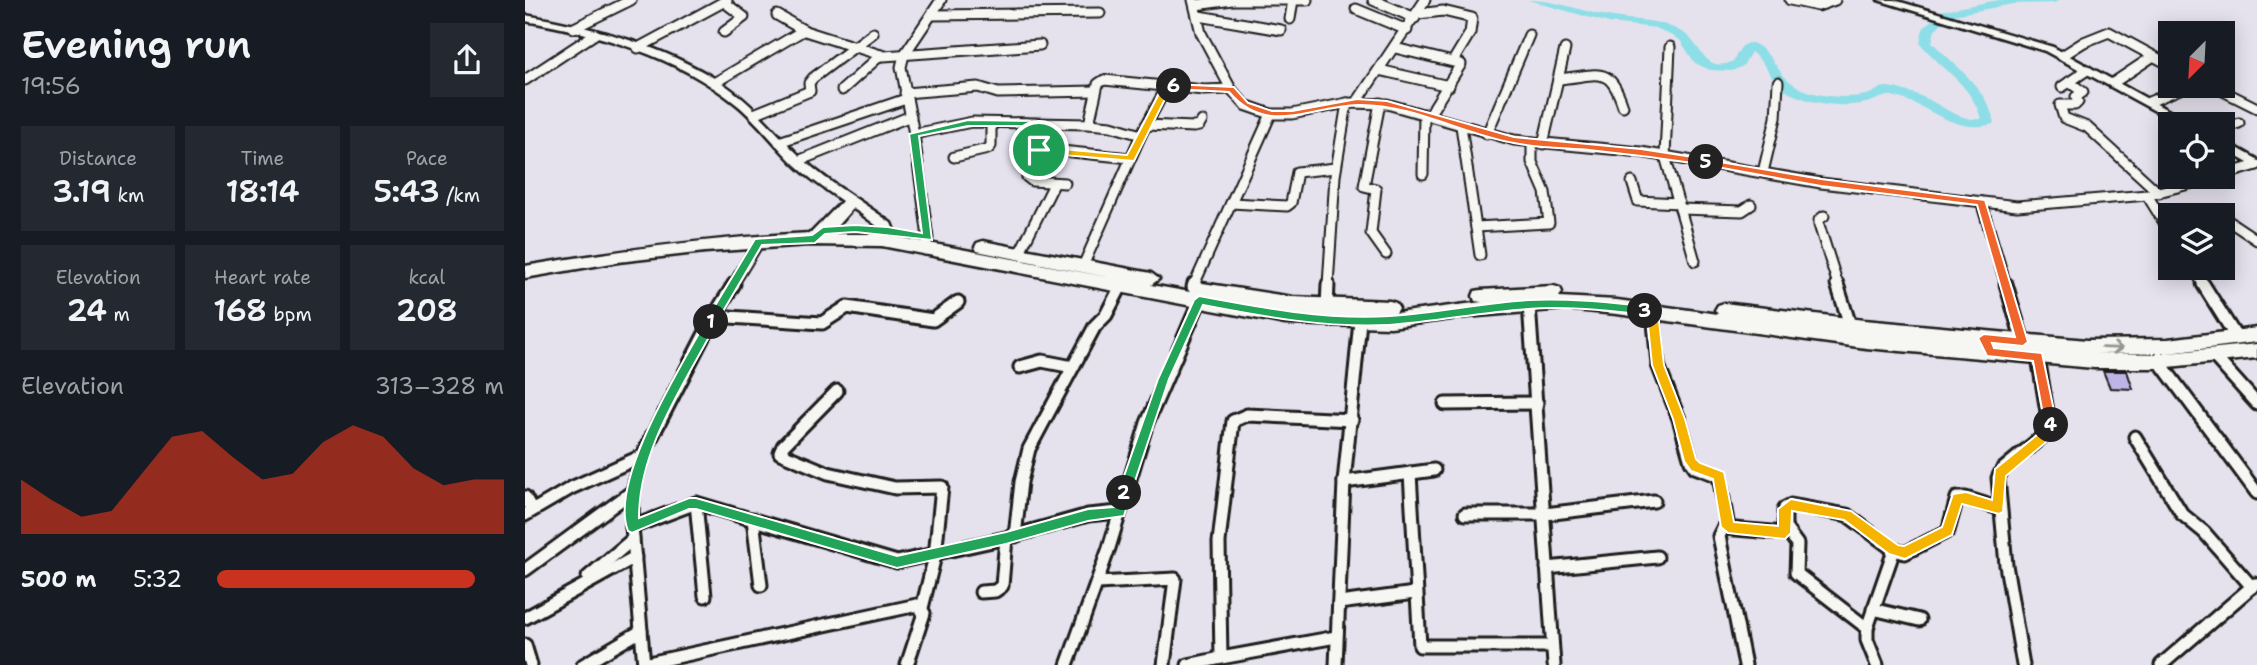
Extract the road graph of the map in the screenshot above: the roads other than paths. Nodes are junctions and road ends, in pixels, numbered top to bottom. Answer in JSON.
{"nodes":[{"id":1,"x":631,"y":0,"type":"edge"},
{"id":2,"x":941,"y":0,"type":"edge"},
{"id":3,"x":1233,"y":0,"type":"edge"},
{"id":4,"x":1253,"y":0,"type":"edge"},
{"id":5,"x":1307,"y":0,"type":"edge"},
{"id":6,"x":1373,"y":0,"type":"edge"},
{"id":7,"x":1425,"y":0,"type":"edge"},
{"id":8,"x":1790,"y":0,"type":"edge"},
{"id":9,"x":1835,"y":0,"type":"edge"},
{"id":10,"x":1883,"y":0,"type":"edge"},
{"id":11,"x":725,"y":1,"type":"edge"},
{"id":12,"x":1272,"y":1,"type":"edge"},
{"id":13,"x":1293,"y":1,"type":"edge"},
{"id":14,"x":1194,"y":3,"type":"edge"},
{"id":15,"x":1356,"y":9,"type":"dead end"},
{"id":16,"x":1100,"y":13,"type":"dead end"},
{"id":17,"x":776,"y":15,"type":"dead end"},
{"id":18,"x":931,"y":15,"type":"junction"},
{"id":19,"x":1199,"y":16,"type":"junction"},
{"id":20,"x":1417,"y":16,"type":"junction"},
{"id":21,"x":525,"y":18,"type":"edge"},
{"id":22,"x":1290,"y":19,"type":"dead end"},
{"id":23,"x":574,"y":28,"type":"junction"},
{"id":24,"x":804,"y":30,"type":"junction"},
{"id":25,"x":1281,"y":30,"type":"dead end"},
{"id":26,"x":1408,"y":30,"type":"junction"},
{"id":27,"x":724,"y":32,"type":"dead end"},
{"id":28,"x":873,"y":33,"type":"dead end"},
{"id":29,"x":595,"y":34,"type":"junction"},
{"id":30,"x":1529,"y":34,"type":"dead end"},
{"id":31,"x":1040,"y":45,"type":"dead end"},
{"id":32,"x":852,"y":46,"type":"junction"},
{"id":33,"x":1670,"y":47,"type":"dead end"},
{"id":34,"x":638,"y":48,"type":"junction"},
{"id":35,"x":1395,"y":48,"type":"junction"},
{"id":36,"x":1565,"y":49,"type":"dead end"},
{"id":37,"x":881,"y":55,"type":"junction"},
{"id":38,"x":904,"y":55,"type":"junction"},
{"id":39,"x":2062,"y":56,"type":"junction"},
{"id":40,"x":2152,"y":57,"type":"junction"},
{"id":41,"x":2158,"y":60,"type":"edge"},
{"id":42,"x":1453,"y":61,"type":"junction"},
{"id":43,"x":2087,"y":69,"type":"junction"},
{"id":44,"x":1379,"y":70,"type":"junction"},
{"id":45,"x":1558,"y":79,"type":"junction"},
{"id":46,"x":525,"y":80,"type":"edge"},
{"id":47,"x":1779,"y":82,"type":"dead end"},
{"id":48,"x":714,"y":83,"type":"junction"},
{"id":49,"x":2113,"y":83,"type":"junction"},
{"id":50,"x":1167,"y":86,"type":"junction"},
{"id":51,"x":1449,"y":86,"type":"junction"},
{"id":52,"x":842,"y":89,"type":"dead end"},
{"id":53,"x":1231,"y":89,"type":"junction"},
{"id":54,"x":1096,"y":91,"type":"junction"},
{"id":55,"x":906,"y":96,"type":"junction"},
{"id":56,"x":2235,"y":97,"type":"edge"},
{"id":57,"x":2158,"y":98,"type":"edge"},
{"id":58,"x":2149,"y":102,"type":"junction"},
{"id":59,"x":1352,"y":103,"type":"junction"},
{"id":60,"x":1380,"y":103,"type":"junction"},
{"id":61,"x":1623,"y":106,"type":"dead end"},
{"id":62,"x":2257,"y":108,"type":"edge"},
{"id":63,"x":2166,"y":112,"type":"edge"},
{"id":64,"x":754,"y":114,"type":"junction"},
{"id":65,"x":1271,"y":114,"type":"junction"},
{"id":66,"x":1427,"y":114,"type":"junction"},
{"id":67,"x":911,"y":116,"type":"junction"},
{"id":68,"x":1202,"y":121,"type":"dead end"},
{"id":69,"x":991,"y":122,"type":"junction"},
{"id":70,"x":1027,"y":123,"type":"junction"},
{"id":71,"x":2239,"y":123,"type":"dead end"},
{"id":72,"x":1089,"y":124,"type":"junction"},
{"id":73,"x":2235,"y":124,"type":"edge"},
{"id":74,"x":1146,"y":125,"type":"junction"},
{"id":75,"x":1461,"y":126,"type":"junction"},
{"id":76,"x":914,"y":134,"type":"junction"},
{"id":77,"x":1487,"y":134,"type":"junction"},
{"id":78,"x":1141,"y":135,"type":"junction"},
{"id":79,"x":779,"y":142,"type":"junction"},
{"id":80,"x":1532,"y":142,"type":"junction"},
{"id":81,"x":1543,"y":144,"type":"junction"},
{"id":82,"x":2235,"y":151,"type":"edge"},
{"id":83,"x":1665,"y":156,"type":"junction"},
{"id":84,"x":954,"y":157,"type":"dead end"},
{"id":85,"x":1130,"y":158,"type":"junction"},
{"id":86,"x":798,"y":161,"type":"junction"},
{"id":87,"x":2257,"y":165,"type":"edge"},
{"id":88,"x":1336,"y":168,"type":"junction"},
{"id":89,"x":1030,"y":169,"type":"dead end"},
{"id":90,"x":2235,"y":171,"type":"edge"},
{"id":91,"x":1763,"y":172,"type":"junction"},
{"id":92,"x":1423,"y":174,"type":"dead end"},
{"id":93,"x":1632,"y":182,"type":"dead end"},
{"id":94,"x":2173,"y":189,"type":"edge"},
{"id":95,"x":2159,"y":193,"type":"junction"},
{"id":96,"x":2147,"y":195,"type":"junction"},
{"id":97,"x":851,"y":201,"type":"junction"},
{"id":98,"x":1981,"y":202,"type":"junction"},
{"id":99,"x":1231,"y":203,"type":"junction"},
{"id":100,"x":1751,"y":205,"type":"dead end"},
{"id":101,"x":1679,"y":206,"type":"junction"},
{"id":102,"x":2158,"y":213,"type":"edge"},
{"id":103,"x":1824,"y":216,"type":"dead end"},
{"id":104,"x":2235,"y":225,"type":"edge"},
{"id":105,"x":1476,"y":227,"type":"junction"},
{"id":106,"x":819,"y":235,"type":"junction"},
{"id":107,"x":885,"y":235,"type":"junction"},
{"id":108,"x":2257,"y":240,"type":"edge"},
{"id":109,"x":759,"y":242,"type":"junction"},
{"id":110,"x":927,"y":244,"type":"junction"},
{"id":111,"x":1386,"y":254,"type":"dead end"},
{"id":112,"x":1480,"y":255,"type":"dead end"},
{"id":113,"x":1009,"y":256,"type":"junction"},
{"id":114,"x":1695,"y":261,"type":"dead end"},
{"id":115,"x":525,"y":264,"type":"edge"},
{"id":116,"x":1083,"y":266,"type":"junction"},
{"id":117,"x":525,"y":272,"type":"edge"},
{"id":118,"x":2200,"y":280,"type":"edge"},
{"id":119,"x":1121,"y":286,"type":"junction"},
{"id":120,"x":1196,"y":294,"type":"junction"},
{"id":121,"x":958,"y":302,"type":"dead end"},
{"id":122,"x":1529,"y":304,"type":"junction"},
{"id":123,"x":1327,"y":308,"type":"junction"},
{"id":124,"x":1653,"y":312,"type":"junction"},
{"id":125,"x":714,"y":316,"type":"junction"},
{"id":126,"x":1360,"y":321,"type":"junction"},
{"id":127,"x":1850,"y":325,"type":"junction"},
{"id":128,"x":2257,"y":335,"type":"edge"},
{"id":129,"x":2236,"y":337,"type":"junction"},
{"id":130,"x":2023,"y":342,"type":"junction"},
{"id":131,"x":1963,"y":343,"type":"junction"},
{"id":132,"x":1987,"y":345,"type":"junction"},
{"id":133,"x":2257,"y":351,"type":"edge"},
{"id":134,"x":2214,"y":356,"type":"junction"},
{"id":135,"x":2038,"y":357,"type":"junction"},
{"id":136,"x":2159,"y":361,"type":"junction"},
{"id":137,"x":1020,"y":367,"type":"dead end"},
{"id":138,"x":1073,"y":367,"type":"junction"},
{"id":139,"x":837,"y":391,"type":"dead end"},
{"id":140,"x":1538,"y":403,"type":"junction"},
{"id":141,"x":1445,"y":404,"type":"dead end"},
{"id":142,"x":2257,"y":404,"type":"edge"},
{"id":143,"x":1352,"y":420,"type":"junction"},
{"id":144,"x":2135,"y":437,"type":"dead end"},
{"id":145,"x":642,"y":456,"type":"junction"},
{"id":146,"x":1434,"y":470,"type":"dead end"},
{"id":147,"x":1410,"y":473,"type":"junction"},
{"id":148,"x":1344,"y":482,"type":"junction"},
{"id":149,"x":633,"y":491,"type":"junction"},
{"id":150,"x":2257,"y":493,"type":"edge"},
{"id":151,"x":525,"y":497,"type":"edge"},
{"id":152,"x":1654,"y":501,"type":"dead end"},
{"id":153,"x":696,"y":503,"type":"junction"},
{"id":154,"x":1999,"y":508,"type":"junction"},
{"id":155,"x":1119,"y":512,"type":"junction"},
{"id":156,"x":529,"y":513,"type":"edge"},
{"id":157,"x":1465,"y":514,"type":"dead end"},
{"id":158,"x":1545,"y":514,"type":"junction"},
{"id":159,"x":753,"y":519,"type":"junction"},
{"id":160,"x":1728,"y":527,"type":"junction"},
{"id":161,"x":1786,"y":530,"type":"junction"},
{"id":162,"x":633,"y":533,"type":"junction"},
{"id":163,"x":1011,"y":537,"type":"junction"},
{"id":164,"x":1894,"y":550,"type":"junction"},
{"id":165,"x":935,"y":556,"type":"junction"},
{"id":166,"x":635,"y":557,"type":"junction"},
{"id":167,"x":1657,"y":557,"type":"dead end"},
{"id":168,"x":1547,"y":568,"type":"junction"},
{"id":169,"x":525,"y":570,"type":"edge"},
{"id":170,"x":1097,"y":583,"type":"junction"},
{"id":171,"x":761,"y":585,"type":"dead end"},
{"id":172,"x":2255,"y":585,"type":"edge"},
{"id":173,"x":981,"y":592,"type":"dead end"},
{"id":174,"x":1415,"y":593,"type":"junction"},
{"id":175,"x":567,"y":595,"type":"junction"},
{"id":176,"x":705,"y":596,"type":"dead end"},
{"id":177,"x":1339,"y":603,"type":"junction"},
{"id":178,"x":922,"y":608,"type":"junction"},
{"id":179,"x":1873,"y":609,"type":"junction"},
{"id":180,"x":525,"y":618,"type":"edge"},
{"id":181,"x":1919,"y":620,"type":"dead end"},
{"id":182,"x":1867,"y":628,"type":"junction"},
{"id":183,"x":641,"y":631,"type":"junction"},
{"id":184,"x":1336,"y":637,"type":"junction"},
{"id":185,"x":525,"y":645,"type":"edge"},
{"id":186,"x":1552,"y":646,"type":"junction"},
{"id":187,"x":1221,"y":658,"type":"junction"},
{"id":188,"x":644,"y":664,"type":"edge"},
{"id":189,"x":531,"y":665,"type":"edge"},
{"id":190,"x":583,"y":665,"type":"edge"},
{"id":191,"x":907,"y":665,"type":"edge"},
{"id":192,"x":1067,"y":665,"type":"edge"},
{"id":193,"x":1164,"y":665,"type":"edge"},
{"id":194,"x":1188,"y":665,"type":"edge"},
{"id":195,"x":1336,"y":665,"type":"edge"},
{"id":196,"x":1554,"y":665,"type":"edge"},
{"id":197,"x":1745,"y":665,"type":"edge"},
{"id":198,"x":1877,"y":665,"type":"edge"},
{"id":199,"x":2023,"y":665,"type":"edge"},
{"id":200,"x":2161,"y":665,"type":"edge"}],
"edges":[{"from":1,"to":23,"type":"street"},
{"from":2,"to":18,"type":"street"},
{"from":3,"to":4,"type":"street"},
{"from":3,"to":14,"type":"street"},
{"from":4,"to":12,"type":"street"},
{"from":5,"to":13,"type":"street"},
{"from":6,"to":20,"type":"street"},
{"from":7,"to":20,"type":"street"},
{"from":8,"to":9,"type":"street"},
{"from":10,"to":39,"type":"street"},
{"from":11,"to":27,"type":"street"},
{"from":11,"to":34,"type":"street"},
{"from":12,"to":13,"type":"street"},
{"from":13,"to":22,"type":"street"},
{"from":14,"to":19,"type":"street"},
{"from":15,"to":26,"type":"street"},
{"from":16,"to":18,"type":"street"},
{"from":17,"to":24,"type":"street"},
{"from":18,"to":38,"type":"street"},
{"from":19,"to":25,"type":"street"},
{"from":19,"to":53,"type":"street"},
{"from":20,"to":26,"type":"street"},
{"from":20,"to":42,"type":"street"},
{"from":21,"to":23,"type":"street"},
{"from":23,"to":29,"type":"street"},
{"from":24,"to":32,"type":"street"},
{"from":24,"to":48,"type":"street"},
{"from":26,"to":35,"type":"street"},
{"from":28,"to":32,"type":"street"},
{"from":29,"to":34,"type":"street"},
{"from":29,"to":46,"type":"street"},
{"from":30,"to":77,"type":"street"},
{"from":31,"to":38,"type":"street"},
{"from":32,"to":37,"type":"street"},
{"from":32,"to":64,"type":"street"},
{"from":33,"to":83,"type":"street"},
{"from":34,"to":48,"type":"street"},
{"from":35,"to":42,"type":"street"},
{"from":35,"to":44,"type":"street"},
{"from":36,"to":45,"type":"street"},
{"from":37,"to":38,"type":"street"},
{"from":37,"to":52,"type":"street"},
{"from":38,"to":55,"type":"street"},
{"from":39,"to":40,"type":"street"},
{"from":39,"to":43,"type":"street"},
{"from":40,"to":41,"type":"street"},
{"from":40,"to":49,"type":"street"},
{"from":42,"to":51,"type":"street"},
{"from":43,"to":49,"type":"street"},
{"from":43,"to":95,"type":"street"},
{"from":44,"to":51,"type":"street"},
{"from":44,"to":59,"type":"street"},
{"from":45,"to":61,"type":"street"},
{"from":45,"to":81,"type":"street"},
{"from":47,"to":91,"type":"street"},
{"from":48,"to":64,"type":"street"},
{"from":49,"to":58,"type":"street"},
{"from":50,"to":53,"type":"street"},
{"from":50,"to":54,"type":"street"},
{"from":50,"to":74,"type":"street"},
{"from":51,"to":66,"type":"street"},
{"from":53,"to":65,"type":"street"},
{"from":54,"to":55,"type":"street"},
{"from":54,"to":72,"type":"street"},
{"from":55,"to":67,"type":"street"},
{"from":55,"to":79,"type":"street"},
{"from":56,"to":62,"type":"street"},
{"from":57,"to":58,"type":"street"},
{"from":58,"to":63,"type":"street"},
{"from":59,"to":60,"type":"street"},
{"from":59,"to":65,"type":"street"},
{"from":59,"to":88,"type":"street"},
{"from":60,"to":66,"type":"street"},
{"from":60,"to":111,"type":"street"},
{"from":64,"to":79,"type":"street"},
{"from":65,"to":99,"type":"street"},
{"from":66,"to":75,"type":"street"},
{"from":66,"to":92,"type":"street"},
{"from":67,"to":76,"type":"street"},
{"from":67,"to":86,"type":"street"},
{"from":68,"to":74,"type":"street"},
{"from":69,"to":70,"type":"street"},
{"from":69,"to":76,"type":"street"},
{"from":69,"to":84,"type":"street"},
{"from":70,"to":72,"type":"street"},
{"from":70,"to":85,"type":"street"},
{"from":71,"to":73,"type":"street"},
{"from":72,"to":78,"type":"street"},
{"from":74,"to":78,"type":"street"},
{"from":75,"to":77,"type":"street"},
{"from":75,"to":105,"type":"street"},
{"from":76,"to":110,"type":"street"},
{"from":77,"to":80,"type":"street"},
{"from":78,"to":85,"type":"street"},
{"from":79,"to":86,"type":"street"},
{"from":80,"to":81,"type":"street"},
{"from":80,"to":105,"type":"street"},
{"from":81,"to":83,"type":"street"},
{"from":82,"to":87,"type":"street"},
{"from":83,"to":91,"type":"street"},
{"from":83,"to":101,"type":"street"},
{"from":85,"to":116,"type":"street"},
{"from":86,"to":97,"type":"street"},
{"from":87,"to":90,"type":"street"},
{"from":88,"to":99,"type":"street"},
{"from":88,"to":123,"type":"street"},
{"from":89,"to":113,"type":"street"},
{"from":91,"to":98,"type":"street"},
{"from":93,"to":101,"type":"street"},
{"from":94,"to":95,"type":"street"},
{"from":95,"to":96,"type":"street"},
{"from":96,"to":98,"type":"street"},
{"from":96,"to":102,"type":"street"},
{"from":97,"to":106,"type":"main road"},
{"from":97,"to":107,"type":"street"},
{"from":98,"to":130,"type":"street"},
{"from":99,"to":120,"type":"street"},
{"from":100,"to":101,"type":"street"},
{"from":101,"to":114,"type":"street"},
{"from":103,"to":127,"type":"street"},
{"from":104,"to":108,"type":"street"},
{"from":105,"to":112,"type":"street"},
{"from":106,"to":107,"type":"main road"},
{"from":106,"to":109,"type":"main road"},
{"from":106,"to":115,"type":"main road"},
{"from":107,"to":110,"type":"main road"},
{"from":109,"to":117,"type":"main road"},
{"from":109,"to":125,"type":"street"},
{"from":110,"to":113,"type":"main road"},
{"from":113,"to":116,"type":"main road"},
{"from":113,"to":119,"type":"main road"},
{"from":116,"to":120,"type":"main road"},
{"from":118,"to":129,"type":"street"},
{"from":119,"to":120,"type":"main road"},
{"from":119,"to":138,"type":"street"},
{"from":120,"to":123,"type":"main road"},
{"from":120,"to":126,"type":"main road"},
{"from":120,"to":155,"type":"street"},
{"from":121,"to":125,"type":"street"},
{"from":122,"to":124,"type":"main road"},
{"from":122,"to":126,"type":"main road"},
{"from":122,"to":140,"type":"street"},
{"from":123,"to":127,"type":"main road"},
{"from":124,"to":131,"type":"main road"},
{"from":124,"to":160,"type":"street"},
{"from":125,"to":145,"type":"street"},
{"from":126,"to":143,"type":"street"},
{"from":127,"to":131,"type":"main road"},
{"from":128,"to":129,"type":"main road"},
{"from":130,"to":129,"type":"main road","one_way":true},
{"from":130,"to":132,"type":"main road"},
{"from":131,"to":132,"type":"main road"},
{"from":132,"to":135,"type":"main road"},
{"from":133,"to":134,"type":"main road"},
{"from":134,"to":136,"type":"main road"},
{"from":134,"to":142,"type":"street"},
{"from":135,"to":136,"type":"main road"},
{"from":135,"to":154,"type":"street"},
{"from":136,"to":150,"type":"street"},
{"from":137,"to":138,"type":"street"},
{"from":138,"to":163,"type":"street"},
{"from":139,"to":165,"type":"street"},
{"from":140,"to":141,"type":"street"},
{"from":140,"to":158,"type":"street"},
{"from":143,"to":148,"type":"street"},
{"from":143,"to":187,"type":"street"},
{"from":144,"to":172,"type":"street"},
{"from":145,"to":149,"type":"street"},
{"from":145,"to":156,"type":"street"},
{"from":146,"to":147,"type":"street"},
{"from":147,"to":148,"type":"street"},
{"from":147,"to":174,"type":"street"},
{"from":148,"to":177,"type":"street"},
{"from":149,"to":162,"type":"street"},
{"from":149,"to":169,"type":"street"},
{"from":151,"to":156,"type":"street"},
{"from":152,"to":158,"type":"street"},
{"from":153,"to":159,"type":"street"},
{"from":153,"to":162,"type":"street"},
{"from":153,"to":176,"type":"street"},
{"from":154,"to":164,"type":"street"},
{"from":154,"to":199,"type":"street"},
{"from":155,"to":163,"type":"street"},
{"from":155,"to":170,"type":"street"},
{"from":157,"to":158,"type":"street"},
{"from":158,"to":168,"type":"street"},
{"from":159,"to":165,"type":"street"},
{"from":159,"to":171,"type":"street"},
{"from":160,"to":161,"type":"street"},
{"from":160,"to":197,"type":"street"},
{"from":161,"to":164,"type":"street"},
{"from":161,"to":182,"type":"street"},
{"from":162,"to":166,"type":"street"},
{"from":162,"to":175,"type":"street"},
{"from":163,"to":165,"type":"street"},
{"from":163,"to":173,"type":"street"},
{"from":164,"to":179,"type":"street"},
{"from":165,"to":178,"type":"street"},
{"from":166,"to":175,"type":"street"},
{"from":166,"to":183,"type":"street"},
{"from":167,"to":168,"type":"street"},
{"from":168,"to":186,"type":"street"},
{"from":170,"to":192,"type":"street"},
{"from":170,"to":193,"type":"street"},
{"from":172,"to":200,"type":"street"},
{"from":174,"to":177,"type":"street"},
{"from":174,"to":186,"type":"street"},
{"from":175,"to":180,"type":"street"},
{"from":177,"to":184,"type":"street"},
{"from":178,"to":188,"type":"street"},
{"from":178,"to":191,"type":"street"},
{"from":179,"to":181,"type":"street"},
{"from":179,"to":182,"type":"street"},
{"from":182,"to":198,"type":"street"},
{"from":183,"to":188,"type":"street"},
{"from":183,"to":190,"type":"street"},
{"from":184,"to":187,"type":"street"},
{"from":184,"to":195,"type":"street"},
{"from":185,"to":189,"type":"street"},
{"from":186,"to":196,"type":"street"},
{"from":187,"to":194,"type":"street"}]}
